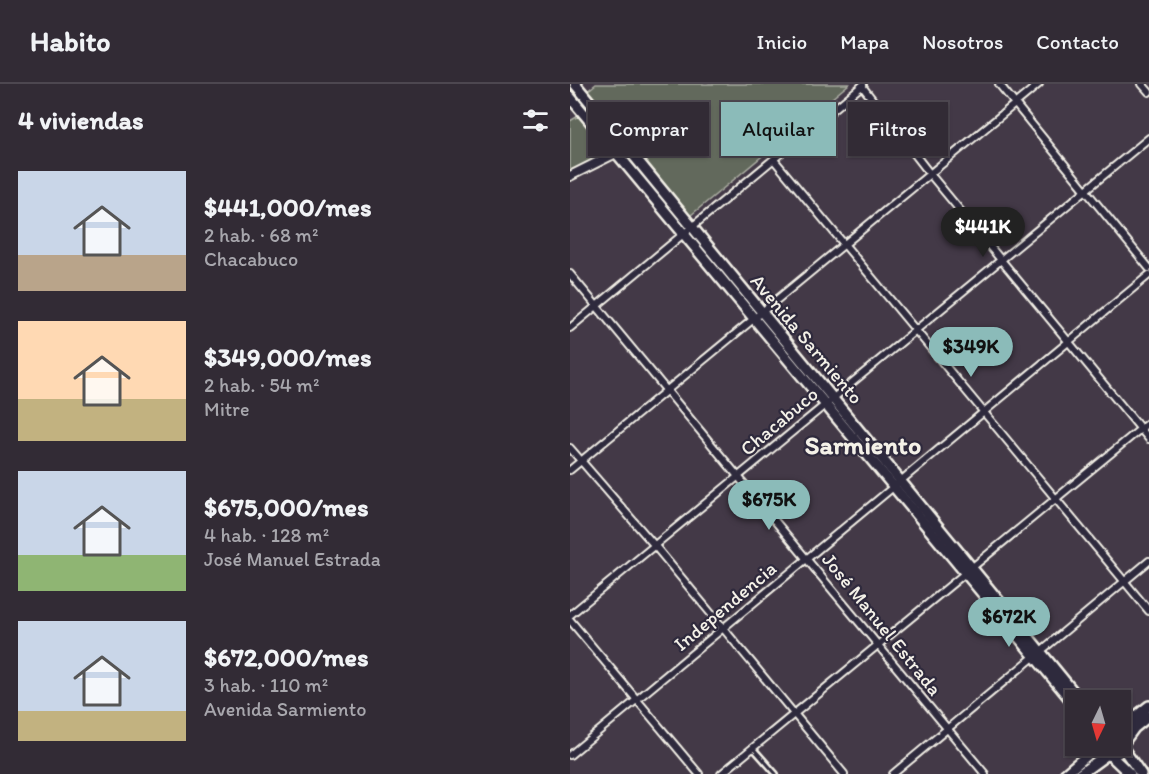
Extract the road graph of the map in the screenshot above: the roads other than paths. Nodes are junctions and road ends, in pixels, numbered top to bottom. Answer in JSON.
{"nodes":[{"id":1,"x":575,"y":84,"type":"edge"},
{"id":2,"x":999,"y":84,"type":"edge"},
{"id":3,"x":1039,"y":84,"type":"edge"},
{"id":4,"x":1142,"y":84,"type":"edge"},
{"id":5,"x":863,"y":85,"type":"edge"},
{"id":6,"x":1149,"y":92,"type":"edge"},
{"id":7,"x":570,"y":97,"type":"edge"},
{"id":8,"x":589,"y":102,"type":"edge"},
{"id":9,"x":1015,"y":104,"type":"junction"},
{"id":10,"x":588,"y":119,"type":"edge"},
{"id":11,"x":1149,"y":138,"type":"edge"},
{"id":12,"x":609,"y":156,"type":"edge"},
{"id":13,"x":626,"y":156,"type":"edge"},
{"id":14,"x":775,"y":161,"type":"junction"},
{"id":15,"x":930,"y":174,"type":"junction"},
{"id":16,"x":570,"y":176,"type":"edge"},
{"id":17,"x":1086,"y":189,"type":"junction"},
{"id":18,"x":687,"y":230,"type":"junction"},
{"id":19,"x":845,"y":245,"type":"junction"},
{"id":20,"x":1001,"y":258,"type":"junction"},
{"id":21,"x":1149,"y":268,"type":"edge"},
{"id":22,"x":570,"y":274,"type":"edge"},
{"id":23,"x":1149,"y":275,"type":"edge"},
{"id":24,"x":596,"y":306,"type":"junction"},
{"id":25,"x":762,"y":312,"type":"junction"},
{"id":26,"x":752,"y":320,"type":"junction"},
{"id":27,"x":570,"y":328,"type":"edge"},
{"id":28,"x":916,"y":328,"type":"junction"},
{"id":29,"x":1070,"y":342,"type":"junction"},
{"id":30,"x":667,"y":390,"type":"junction"},
{"id":31,"x":829,"y":401,"type":"junction"},
{"id":32,"x":984,"y":413,"type":"junction"},
{"id":33,"x":1149,"y":422,"type":"edge"},
{"id":34,"x":1141,"y":429,"type":"junction"},
{"id":35,"x":1149,"y":439,"type":"edge"},
{"id":36,"x":570,"y":448,"type":"edge"},
{"id":37,"x":581,"y":461,"type":"junction"},
{"id":38,"x":570,"y":470,"type":"edge"},
{"id":39,"x":739,"y":476,"type":"junction"},
{"id":40,"x":898,"y":485,"type":"junction"},
{"id":41,"x":1055,"y":500,"type":"junction"},
{"id":42,"x":656,"y":546,"type":"junction"},
{"id":43,"x":807,"y":559,"type":"junction"},
{"id":44,"x":1149,"y":561,"type":"edge"},
{"id":45,"x":967,"y":569,"type":"junction"},
{"id":46,"x":1124,"y":581,"type":"junction"},
{"id":47,"x":1149,"y":611,"type":"edge"},
{"id":48,"x":570,"y":615,"type":"edge"},
{"id":49,"x":570,"y":620,"type":"edge"},
{"id":50,"x":723,"y":630,"type":"junction"},
{"id":51,"x":877,"y":644,"type":"junction"},
{"id":52,"x":1037,"y":655,"type":"junction"},
{"id":53,"x":1070,"y":690,"type":"edge"},
{"id":54,"x":1065,"y":692,"type":"edge"},
{"id":55,"x":638,"y":700,"type":"junction"},
{"id":56,"x":1149,"y":706,"type":"edge"},
{"id":57,"x":795,"y":713,"type":"junction"},
{"id":58,"x":1149,"y":716,"type":"edge"},
{"id":59,"x":1131,"y":720,"type":"edge"},
{"id":60,"x":948,"y":730,"type":"junction"},
{"id":61,"x":1131,"y":732,"type":"edge"},
{"id":62,"x":753,"y":748,"type":"junction"},
{"id":63,"x":570,"y":755,"type":"edge"},
{"id":64,"x":1086,"y":756,"type":"edge"},
{"id":65,"x":1107,"y":756,"type":"edge"},
{"id":66,"x":1109,"y":756,"type":"edge"},
{"id":67,"x":1130,"y":756,"type":"edge"},
{"id":68,"x":699,"y":774,"type":"edge"},
{"id":69,"x":722,"y":774,"type":"edge"},
{"id":70,"x":776,"y":774,"type":"edge"},
{"id":71,"x":844,"y":774,"type":"edge"},
{"id":72,"x":893,"y":774,"type":"edge"},
{"id":73,"x":985,"y":774,"type":"edge"},
{"id":74,"x":1065,"y":774,"type":"edge"},
{"id":75,"x":1080,"y":774,"type":"edge"},
{"id":76,"x":1130,"y":774,"type":"edge"},
{"id":77,"x":1141,"y":774,"type":"edge"}],
"edges":[{"from":1,"to":8,"type":"main road","name":"Avenida Sarmiento"},
{"from":2,"to":9,"type":"street"},
{"from":3,"to":9,"type":"street"},
{"from":4,"to":6,"type":"street"},
{"from":5,"to":14,"type":"street"},
{"from":5,"to":15,"type":"street"},
{"from":7,"to":10,"type":"main road","name":"Avenida Sarmiento"},
{"from":9,"to":15,"type":"street"},
{"from":9,"to":17,"type":"street"},
{"from":11,"to":17,"type":"street","name":"Chacabuco"},
{"from":12,"to":16,"type":"street"},
{"from":13,"to":18,"type":"main road","name":"Avenida Sarmiento"},
{"from":14,"to":18,"type":"street"},
{"from":14,"to":19,"type":"street"},
{"from":15,"to":19,"type":"street"},
{"from":15,"to":20,"type":"street"},
{"from":17,"to":20,"type":"street","name":"Chacabuco"},
{"from":17,"to":21,"type":"street"},
{"from":18,"to":24,"type":"street"},
{"from":18,"to":25,"type":"main road","name":"Avenida Sarmiento"},
{"from":18,"to":26,"type":"main road","name":"Avenida Sarmiento"},
{"from":19,"to":25,"type":"street"},
{"from":19,"to":28,"type":"street"},
{"from":20,"to":28,"type":"street","name":"Chacabuco"},
{"from":20,"to":29,"type":"street"},
{"from":22,"to":24,"type":"street","name":"José Manuel Estrada"},
{"from":23,"to":29,"type":"street","name":"Independencia"},
{"from":24,"to":27,"type":"street"},
{"from":24,"to":30,"type":"street","name":"José Manuel Estrada"},
{"from":25,"to":26,"type":"street"},
{"from":25,"to":31,"type":"main road","name":"Avenida Sarmiento"},
{"from":26,"to":30,"type":"street"},
{"from":26,"to":31,"type":"main road","name":"Avenida Sarmiento"},
{"from":28,"to":31,"type":"street","name":"Chacabuco"},
{"from":28,"to":32,"type":"street"},
{"from":29,"to":32,"type":"street","name":"Independencia"},
{"from":29,"to":34,"type":"street"},
{"from":30,"to":37,"type":"street"},
{"from":30,"to":39,"type":"street","name":"José Manuel Estrada"},
{"from":31,"to":39,"type":"street","name":"Chacabuco"},
{"from":31,"to":40,"type":"main road","name":"Avenida Sarmiento"},
{"from":32,"to":40,"type":"street","name":"Independencia"},
{"from":32,"to":41,"type":"street"},
{"from":33,"to":34,"type":"street"},
{"from":34,"to":35,"type":"street"},
{"from":34,"to":41,"type":"street"},
{"from":36,"to":37,"type":"street"},
{"from":37,"to":38,"type":"street"},
{"from":37,"to":42,"type":"street"},
{"from":39,"to":42,"type":"street","name":"Chacabuco"},
{"from":39,"to":43,"type":"street","name":"José Manuel Estrada"},
{"from":40,"to":43,"type":"street","name":"Independencia"},
{"from":40,"to":45,"type":"main road","name":"Avenida Sarmiento"},
{"from":41,"to":45,"type":"street"},
{"from":41,"to":46,"type":"street"},
{"from":42,"to":48,"type":"street","name":"Chacabuco"},
{"from":42,"to":50,"type":"street"},
{"from":43,"to":50,"type":"street","name":"Independencia"},
{"from":43,"to":51,"type":"street","name":"José Manuel Estrada"},
{"from":44,"to":46,"type":"street"},
{"from":45,"to":51,"type":"street"},
{"from":45,"to":52,"type":"main road","name":"Avenida Sarmiento"},
{"from":46,"to":47,"type":"street"},
{"from":46,"to":52,"type":"street"},
{"from":49,"to":55,"type":"street"},
{"from":50,"to":55,"type":"street","name":"Independencia"},
{"from":50,"to":57,"type":"street"},
{"from":51,"to":57,"type":"street"},
{"from":51,"to":60,"type":"street","name":"José Manuel Estrada"},
{"from":52,"to":53,"type":"main road","name":"Avenida Sarmiento"},
{"from":52,"to":54,"type":"main road","name":"Avenida Sarmiento"},
{"from":52,"to":60,"type":"street"},
{"from":55,"to":63,"type":"street","name":"Independencia"},
{"from":55,"to":68,"type":"street"},
{"from":56,"to":59,"type":"main road"},
{"from":57,"to":62,"type":"street"},
{"from":57,"to":71,"type":"street"},
{"from":58,"to":61,"type":"main road"},
{"from":60,"to":72,"type":"street"},
{"from":60,"to":73,"type":"street","name":"José Manuel Estrada"},
{"from":62,"to":69,"type":"street"},
{"from":62,"to":70,"type":"lane"},
{"from":64,"to":74,"type":"main road"},
{"from":65,"to":75,"type":"main road"},
{"from":66,"to":76,"type":"main road"},
{"from":67,"to":77,"type":"main road"}]}
